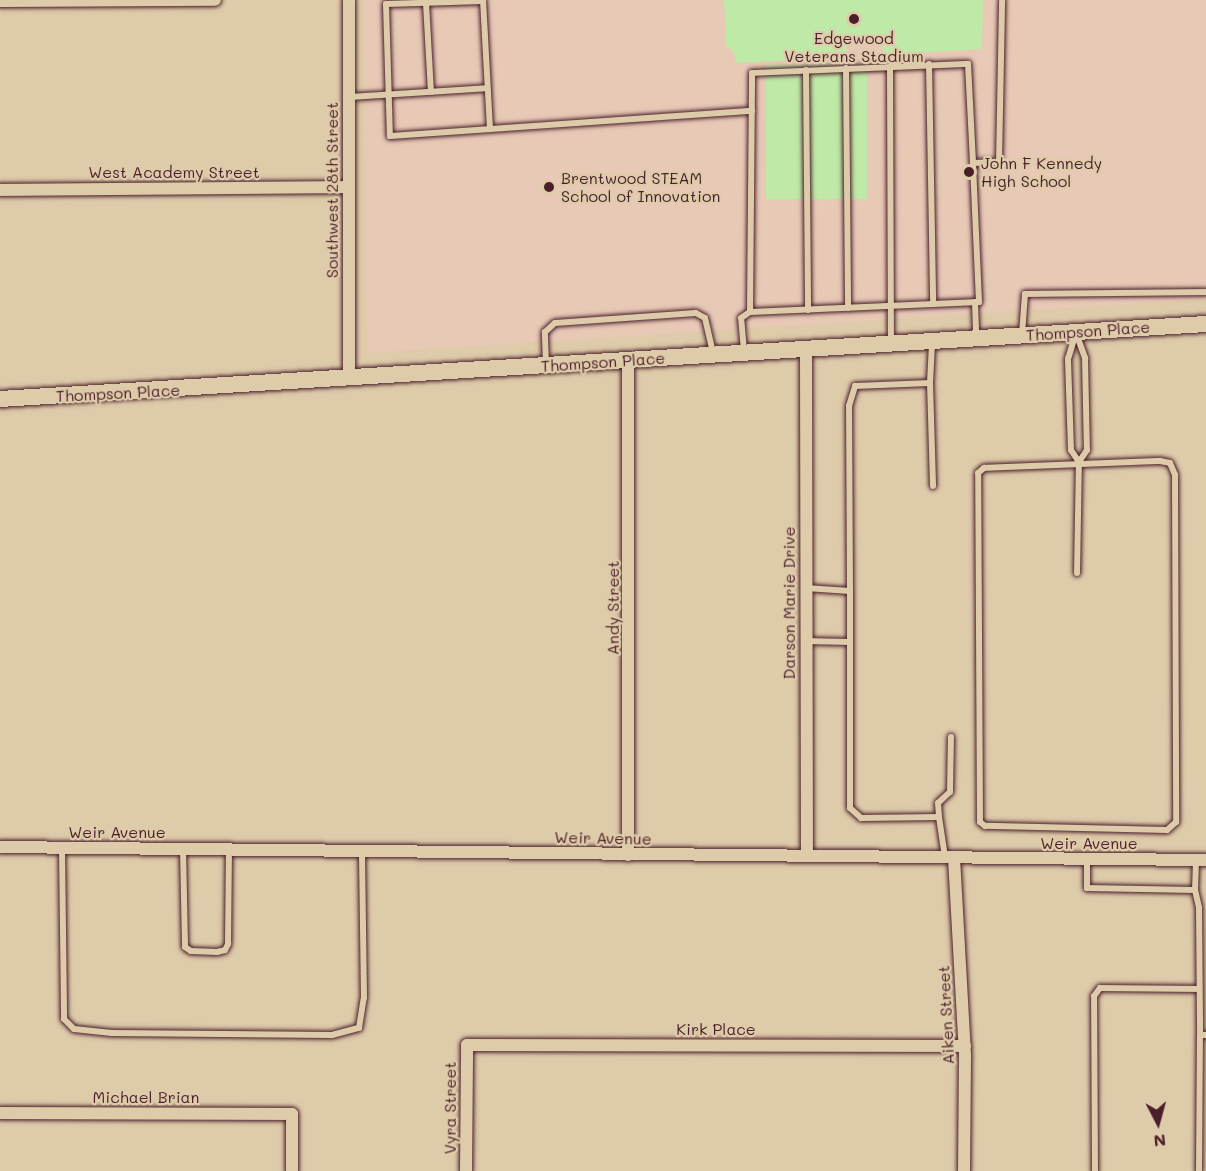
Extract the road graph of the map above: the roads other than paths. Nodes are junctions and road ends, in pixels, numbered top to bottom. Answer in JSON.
{"nodes":[{"id":1,"x":215,"y":0,"type":"edge"},
{"id":2,"x":349,"y":0,"type":"edge"},
{"id":3,"x":1002,"y":0,"type":"edge"},
{"id":4,"x":0,"y":1,"type":"edge"},
{"id":5,"x":483,"y":1,"type":"edge"},
{"id":6,"x":426,"y":3,"type":"junction"},
{"id":7,"x":929,"y":63,"type":"junction"},
{"id":8,"x":890,"y":66,"type":"junction"},
{"id":9,"x":846,"y":68,"type":"junction"},
{"id":10,"x":806,"y":70,"type":"junction"},
{"id":11,"x":487,"y":88,"type":"junction"},
{"id":12,"x":431,"y":92,"type":"junction"},
{"id":13,"x":389,"y":96,"type":"junction"},
{"id":14,"x":348,"y":97,"type":"junction"},
{"id":15,"x":752,"y":111,"type":"junction"},
{"id":16,"x":490,"y":129,"type":"junction"},
{"id":17,"x":973,"y":163,"type":"junction"},
{"id":18,"x":348,"y":187,"type":"junction"},
{"id":19,"x":0,"y":190,"type":"edge"},
{"id":20,"x":1206,"y":292,"type":"edge"},
{"id":21,"x":977,"y":302,"type":"junction"},
{"id":22,"x":933,"y":304,"type":"junction"},
{"id":23,"x":889,"y":306,"type":"junction"},
{"id":24,"x":848,"y":308,"type":"junction"},
{"id":25,"x":808,"y":310,"type":"junction"},
{"id":26,"x":750,"y":312,"type":"junction"},
{"id":27,"x":1206,"y":324,"type":"edge"},
{"id":28,"x":1076,"y":333,"type":"junction"},
{"id":29,"x":1022,"y":336,"type":"junction"},
{"id":30,"x":976,"y":340,"type":"junction"},
{"id":31,"x":932,"y":342,"type":"junction"},
{"id":32,"x":891,"y":345,"type":"junction"},
{"id":33,"x":807,"y":350,"type":"junction"},
{"id":34,"x":744,"y":353,"type":"junction"},
{"id":35,"x":713,"y":355,"type":"junction"},
{"id":36,"x":628,"y":362,"type":"junction"},
{"id":37,"x":546,"y":366,"type":"junction"},
{"id":38,"x":349,"y":379,"type":"junction"},
{"id":39,"x":930,"y":382,"type":"junction"},
{"id":40,"x":0,"y":399,"type":"edge"},
{"id":41,"x":1079,"y":462,"type":"junction"},
{"id":42,"x":933,"y":486,"type":"dead end"},
{"id":43,"x":1077,"y":573,"type":"dead end"},
{"id":44,"x":805,"y":588,"type":"junction"},
{"id":45,"x":850,"y":591,"type":"junction"},
{"id":46,"x":805,"y":641,"type":"junction"},
{"id":47,"x":850,"y":642,"type":"junction"},
{"id":48,"x":951,"y":737,"type":"dead end"},
{"id":49,"x":939,"y":817,"type":"junction"},
{"id":50,"x":0,"y":847,"type":"edge"},
{"id":51,"x":62,"y":848,"type":"junction"},
{"id":52,"x":183,"y":849,"type":"junction"},
{"id":53,"x":229,"y":849,"type":"junction"},
{"id":54,"x":362,"y":850,"type":"junction"},
{"id":55,"x":628,"y":855,"type":"junction"},
{"id":56,"x":807,"y":855,"type":"junction"},
{"id":57,"x":949,"y":857,"type":"junction"},
{"id":58,"x":1087,"y":859,"type":"junction"},
{"id":59,"x":1201,"y":860,"type":"edge"},
{"id":60,"x":1195,"y":890,"type":"junction"},
{"id":61,"x":1199,"y":988,"type":"junction"},
{"id":62,"x":1203,"y":1035,"type":"edge"},
{"id":63,"x":467,"y":1045,"type":"joint"},
{"id":64,"x":965,"y":1046,"type":"junction"},
{"id":65,"x":0,"y":1113,"type":"edge"},
{"id":66,"x":292,"y":1171,"type":"edge"},
{"id":67,"x":466,"y":1171,"type":"edge"},
{"id":68,"x":964,"y":1171,"type":"edge"},
{"id":69,"x":1095,"y":1171,"type":"edge"},
{"id":70,"x":1199,"y":1171,"type":"edge"}],
"edges":[{"from":1,"to":4,"type":"street"},
{"from":2,"to":14,"type":"street","name":"Southwest 28th Street"},
{"from":3,"to":17,"type":"lane"},
{"from":5,"to":6,"type":"lane"},
{"from":5,"to":11,"type":"lane"},
{"from":6,"to":12,"type":"lane"},
{"from":6,"to":13,"type":"lane"},
{"from":7,"to":8,"type":"lane"},
{"from":7,"to":17,"type":"lane"},
{"from":7,"to":22,"type":"lane"},
{"from":8,"to":9,"type":"lane"},
{"from":8,"to":23,"type":"lane"},
{"from":9,"to":10,"type":"lane"},
{"from":9,"to":24,"type":"lane"},
{"from":10,"to":15,"type":"lane"},
{"from":10,"to":25,"type":"lane"},
{"from":11,"to":12,"type":"lane"},
{"from":11,"to":16,"type":"lane"},
{"from":12,"to":13,"type":"lane"},
{"from":13,"to":14,"type":"lane"},
{"from":13,"to":16,"type":"lane"},
{"from":14,"to":18,"type":"street","name":"Southwest 28th Street"},
{"from":15,"to":16,"type":"lane"},
{"from":15,"to":26,"type":"lane"},
{"from":17,"to":21,"type":"lane"},
{"from":18,"to":19,"type":"street","name":"West Academy Street"},
{"from":18,"to":38,"type":"street","name":"Southwest 28th Street"},
{"from":20,"to":29,"type":"lane"},
{"from":21,"to":22,"type":"lane"},
{"from":21,"to":30,"type":"lane"},
{"from":22,"to":23,"type":"lane"},
{"from":23,"to":24,"type":"lane"},
{"from":23,"to":32,"type":"lane"},
{"from":24,"to":25,"type":"lane"},
{"from":25,"to":26,"type":"lane"},
{"from":26,"to":34,"type":"lane"},
{"from":27,"to":28,"type":"street","name":"Thompson Place"},
{"from":28,"to":29,"type":"street","name":"Thompson Place"},
{"from":28,"to":41,"type":"lane"},
{"from":28,"to":41,"type":"lane"},
{"from":29,"to":30,"type":"street","name":"Thompson Place"},
{"from":30,"to":31,"type":"street","name":"Thompson Place"},
{"from":31,"to":32,"type":"street","name":"Thompson Place"},
{"from":31,"to":39,"type":"lane"},
{"from":32,"to":33,"type":"street","name":"Thompson Place"},
{"from":33,"to":34,"type":"street","name":"Thompson Place"},
{"from":33,"to":44,"type":"street","name":"Darson Marie Drive"},
{"from":34,"to":35,"type":"street","name":"Thompson Place"},
{"from":35,"to":36,"type":"street","name":"Thompson Place"},
{"from":35,"to":37,"type":"lane"},
{"from":36,"to":37,"type":"street","name":"Thompson Place"},
{"from":36,"to":55,"type":"street","name":"Andy Street"},
{"from":37,"to":38,"type":"street","name":"Thompson Place"},
{"from":38,"to":40,"type":"street","name":"Thompson Place"},
{"from":39,"to":42,"type":"lane"},
{"from":39,"to":45,"type":"lane"},
{"from":41,"to":41,"type":"lane"},
{"from":41,"to":43,"type":"lane"},
{"from":44,"to":45,"type":"lane"},
{"from":44,"to":46,"type":"street","name":"Darson Marie Drive"},
{"from":45,"to":47,"type":"lane"},
{"from":46,"to":47,"type":"lane"},
{"from":46,"to":56,"type":"street","name":"Darson Marie Drive"},
{"from":47,"to":49,"type":"lane"},
{"from":48,"to":49,"type":"lane"},
{"from":49,"to":57,"type":"lane"},
{"from":50,"to":51,"type":"street","name":"Weir Avenue"},
{"from":51,"to":52,"type":"street","name":"Weir Avenue"},
{"from":51,"to":54,"type":"lane"},
{"from":52,"to":53,"type":"street","name":"Weir Avenue"},
{"from":52,"to":53,"type":"lane"},
{"from":53,"to":54,"type":"street","name":"Weir Avenue"},
{"from":54,"to":55,"type":"street","name":"Weir Avenue"},
{"from":55,"to":56,"type":"street","name":"Weir Avenue"},
{"from":56,"to":57,"type":"street","name":"Weir Avenue"},
{"from":57,"to":58,"type":"street","name":"Weir Avenue"},
{"from":57,"to":64,"type":"street","name":"Aiken Street"},
{"from":58,"to":59,"type":"street","name":"Weir Avenue"},
{"from":58,"to":60,"type":"lane"},
{"from":59,"to":60,"type":"lane"},
{"from":60,"to":61,"type":"lane"},
{"from":61,"to":62,"type":"lane"},
{"from":61,"to":69,"type":"lane"},
{"from":62,"to":70,"type":"lane"},
{"from":63,"to":64,"type":"street","name":"Kirk Place"},
{"from":63,"to":67,"type":"street","name":"Vyra Street"},
{"from":64,"to":68,"type":"street","name":"Aiken Street"},
{"from":65,"to":66,"type":"street","name":"Michael Brian"}]}
